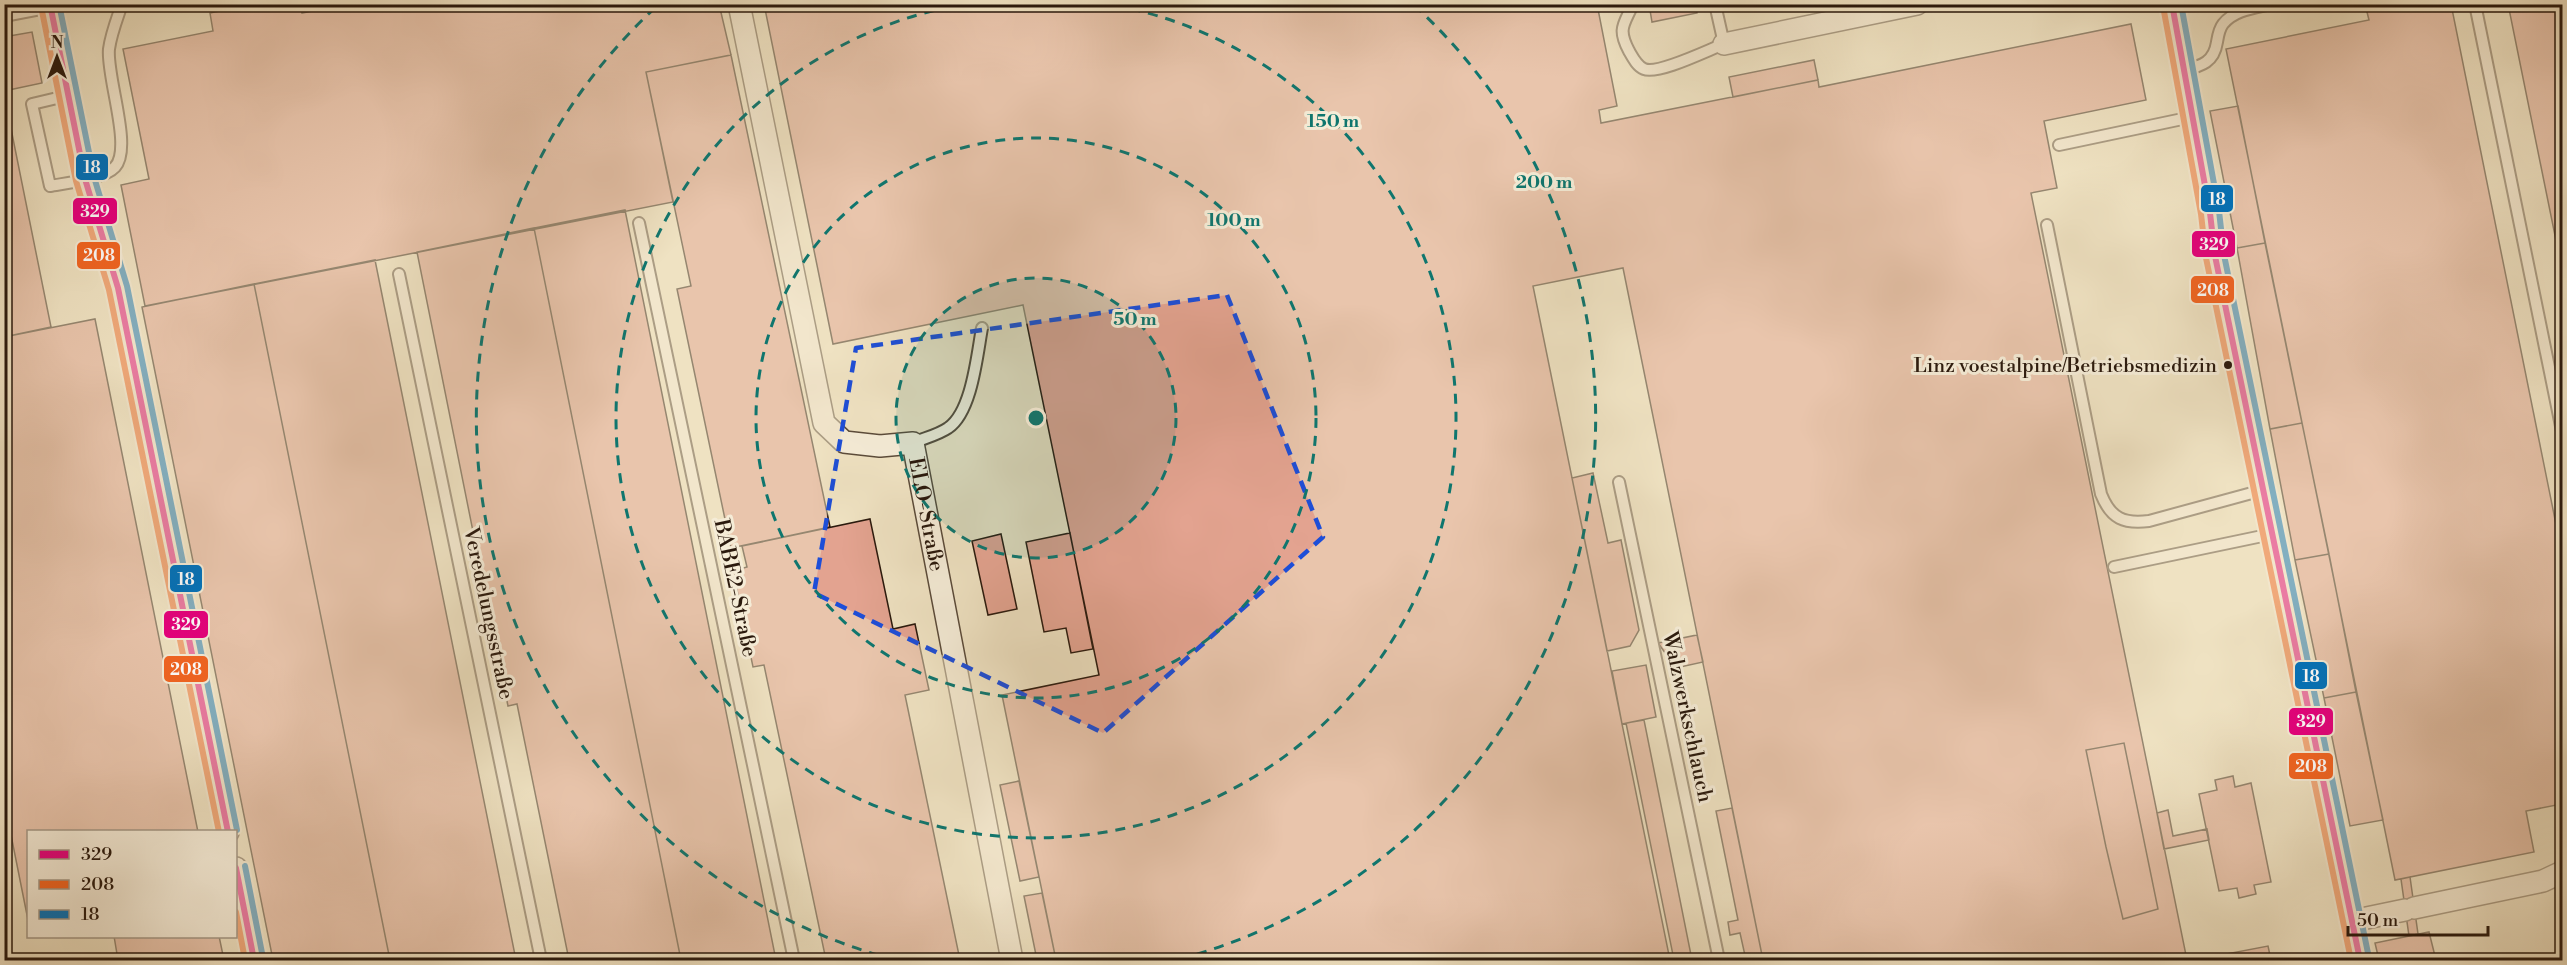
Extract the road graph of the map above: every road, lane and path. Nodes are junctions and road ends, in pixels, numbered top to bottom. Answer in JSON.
{"nodes":[{"id":1,"x":122,"y":4,"type":"edge"},
{"id":2,"x":739,"y":4,"type":"edge"},
{"id":3,"x":1634,"y":4,"type":"edge"},
{"id":4,"x":1715,"y":4,"type":"edge"},
{"id":5,"x":2172,"y":4,"type":"edge"},
{"id":6,"x":2271,"y":4,"type":"edge"},
{"id":7,"x":2475,"y":4,"type":"edge"},
{"id":8,"x":1914,"y":5,"type":"edge"},
{"id":9,"x":51,"y":6,"type":"edge"},
{"id":10,"x":4,"y":16,"type":"edge"},
{"id":11,"x":1724,"y":44,"type":"junction"},
{"id":12,"x":2184,"y":70,"type":"junction"},
{"id":13,"x":70,"y":95,"type":"junction"},
{"id":14,"x":2193,"y":117,"type":"junction"},
{"id":15,"x":2059,"y":145,"type":"dead end"},
{"id":16,"x":85,"y":179,"type":"junction"},
{"id":17,"x":639,"y":223,"type":"dead end"},
{"id":18,"x":2047,"y":225,"type":"dead end"},
{"id":19,"x":399,"y":274,"type":"dead end"},
{"id":20,"x":982,"y":328,"type":"dead end"},
{"id":21,"x":2562,"y":431,"type":"edge"},
{"id":22,"x":913,"y":443,"type":"junction"},
{"id":23,"x":1619,"y":482,"type":"dead end"},
{"id":24,"x":2263,"y":490,"type":"junction"},
{"id":25,"x":2272,"y":534,"type":"junction"},
{"id":26,"x":2114,"y":567,"type":"dead end"},
{"id":27,"x":228,"y":830,"type":"edge"},
{"id":28,"x":2562,"y":872,"type":"edge"},
{"id":29,"x":237,"y":873,"type":"edge"},
{"id":30,"x":2352,"y":921,"type":"junction"},
{"id":31,"x":254,"y":960,"type":"edge"},
{"id":32,"x":541,"y":960,"type":"edge"},
{"id":33,"x":794,"y":960,"type":"edge"},
{"id":34,"x":1012,"y":960,"type":"edge"},
{"id":35,"x":1719,"y":960,"type":"edge"},
{"id":36,"x":2360,"y":960,"type":"edge"}],
"edges":[{"from":1,"to":16,"type":"lane"},
{"from":2,"to":22,"type":"street","name":"ELO-Straße"},
{"from":3,"to":11,"type":"lane"},
{"from":4,"to":11,"type":"lane"},
{"from":5,"to":12,"type":"street"},
{"from":6,"to":12,"type":"lane"},
{"from":7,"to":21,"type":"lane"},
{"from":8,"to":11,"type":"street"},
{"from":9,"to":10,"type":"lane"},
{"from":9,"to":13,"type":"street"},
{"from":12,"to":14,"type":"street"},
{"from":13,"to":16,"type":"street"},
{"from":13,"to":16,"type":"lane"},
{"from":14,"to":15,"type":"lane"},
{"from":14,"to":24,"type":"street"},
{"from":16,"to":27,"type":"street"},
{"from":17,"to":33,"type":"lane","name":"BABE2-Straße"},
{"from":18,"to":24,"type":"lane"},
{"from":19,"to":32,"type":"lane","name":"Veredelungsstraße"},
{"from":20,"to":22,"type":"lane"},
{"from":22,"to":34,"type":"street","name":"ELO-Straße"},
{"from":23,"to":35,"type":"lane","name":"Walzwerkschlauch"},
{"from":24,"to":25,"type":"street"},
{"from":25,"to":26,"type":"lane"},
{"from":25,"to":30,"type":"street"},
{"from":28,"to":30,"type":"street"},
{"from":29,"to":31,"type":"street"},
{"from":30,"to":36,"type":"street"}]}
